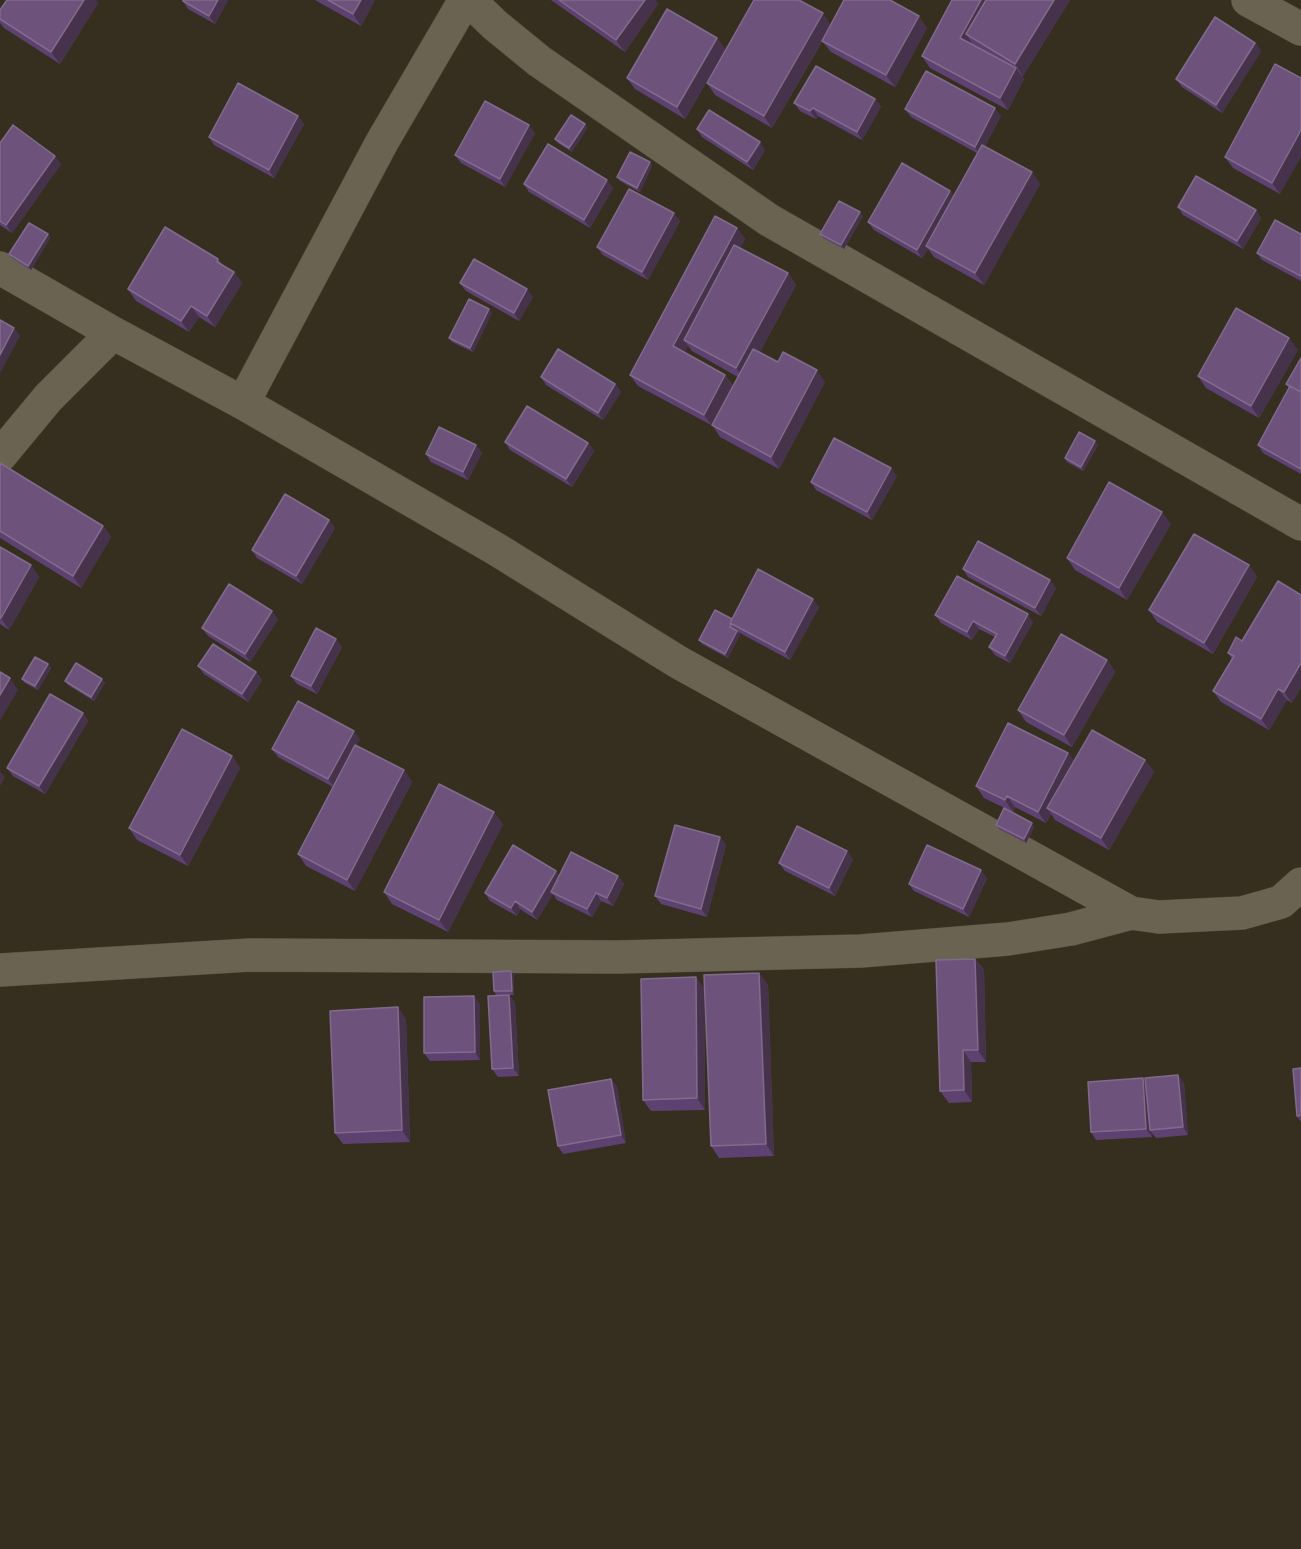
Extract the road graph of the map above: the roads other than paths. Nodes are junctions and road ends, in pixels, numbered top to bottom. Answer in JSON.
{"nodes":[{"id":1,"x":465,"y":0,"type":"edge"},
{"id":2,"x":469,"y":0,"type":"edge"},
{"id":3,"x":1248,"y":0,"type":"edge"},
{"id":4,"x":1301,"y":29,"type":"edge"},
{"id":5,"x":0,"y":268,"type":"edge"},
{"id":6,"x":113,"y":333,"type":"junction"},
{"id":7,"x":243,"y":403,"type":"junction"},
{"id":8,"x":0,"y":456,"type":"edge"},
{"id":9,"x":1301,"y":524,"type":"edge"},
{"id":10,"x":1301,"y":884,"type":"edge"},
{"id":11,"x":1131,"y":913,"type":"junction"},
{"id":12,"x":0,"y":970,"type":"edge"}],
"edges":[{"from":1,"to":7,"type":"street"},
{"from":2,"to":9,"type":"street"},
{"from":3,"to":4,"type":"street"},
{"from":5,"to":6,"type":"street"},
{"from":6,"to":7,"type":"street"},
{"from":6,"to":8,"type":"street"},
{"from":7,"to":11,"type":"street"},
{"from":10,"to":11,"type":"street"},
{"from":11,"to":12,"type":"street"}]}
